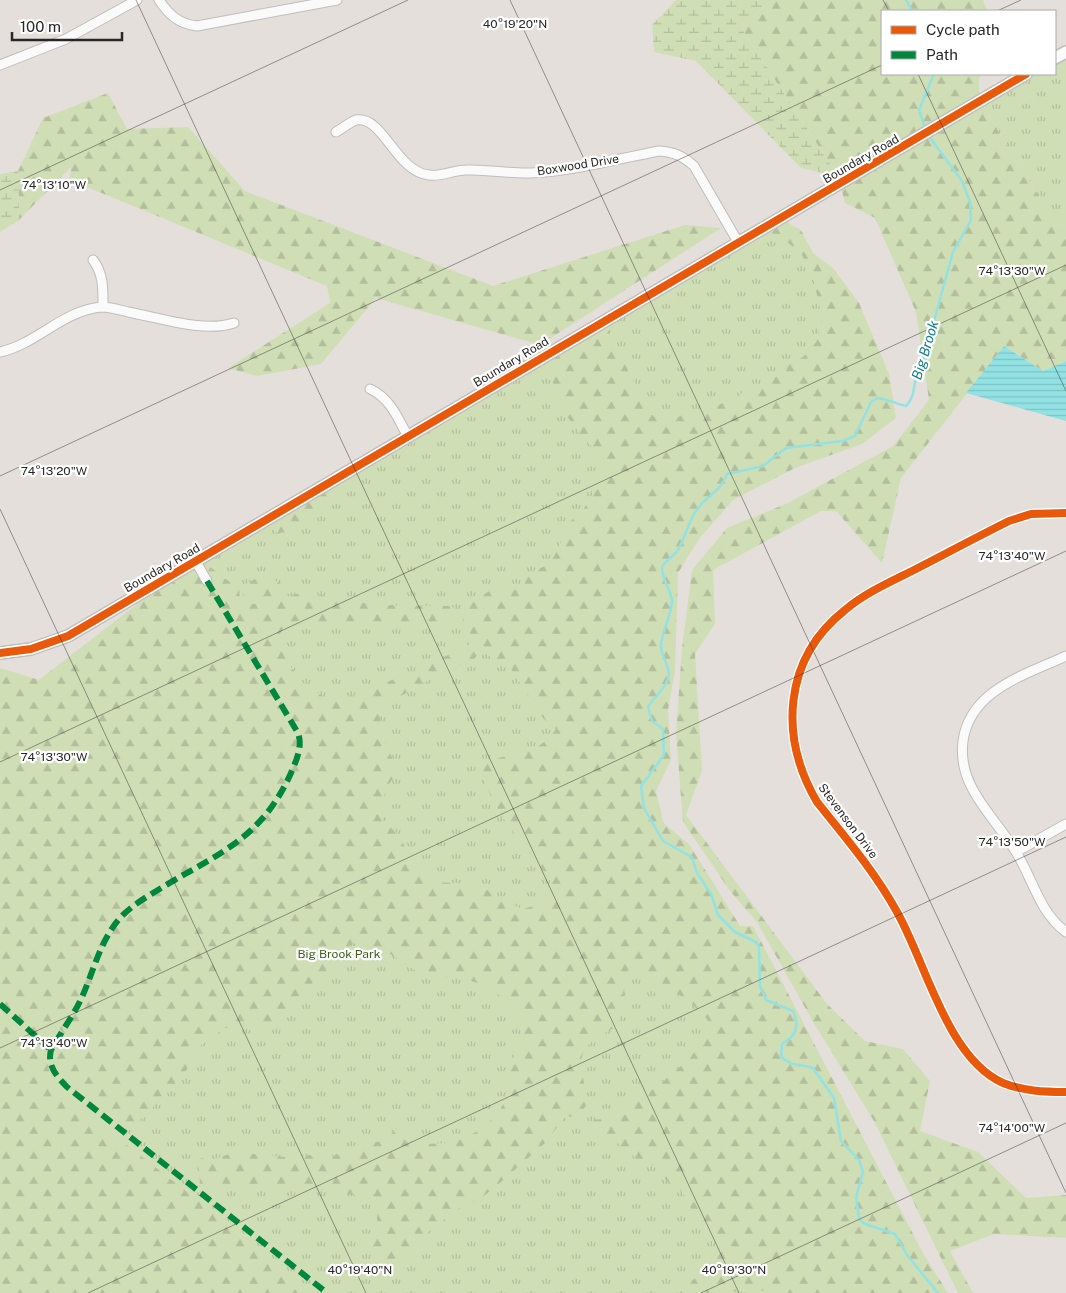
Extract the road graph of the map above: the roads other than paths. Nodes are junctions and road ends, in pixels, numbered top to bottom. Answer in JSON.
{"nodes":[{"id":1,"x":137,"y":0,"type":"edge"},
{"id":2,"x":159,"y":0,"type":"edge"},
{"id":3,"x":337,"y":0,"type":"edge"},
{"id":4,"x":0,"y":65,"type":"edge"},
{"id":5,"x":1024,"y":75,"type":"edge"},
{"id":6,"x":336,"y":132,"type":"dead end"},
{"id":7,"x":738,"y":242,"type":"junction"},
{"id":8,"x":93,"y":260,"type":"dead end"},
{"id":9,"x":103,"y":307,"type":"junction"},
{"id":10,"x":234,"y":323,"type":"dead end"},
{"id":11,"x":0,"y":352,"type":"edge"},
{"id":12,"x":370,"y":389,"type":"dead end"},
{"id":13,"x":408,"y":437,"type":"junction"},
{"id":14,"x":1066,"y":512,"type":"edge"},
{"id":15,"x":196,"y":562,"type":"junction"},
{"id":16,"x":207,"y":581,"type":"dead end"},
{"id":17,"x":0,"y":653,"type":"edge"},
{"id":18,"x":1066,"y":656,"type":"edge"},
{"id":19,"x":1066,"y":824,"type":"edge"},
{"id":20,"x":1016,"y":852,"type":"junction"},
{"id":21,"x":1066,"y":932,"type":"edge"},
{"id":22,"x":1066,"y":1092,"type":"edge"}],
"edges":[{"from":1,"to":4,"type":"street"},
{"from":2,"to":3,"type":"street"},
{"from":5,"to":7,"type":"street","name":"Boundary Road"},
{"from":6,"to":7,"type":"street","name":"Boxwood Drive"},
{"from":7,"to":13,"type":"street","name":"Boundary Road"},
{"from":8,"to":9,"type":"street"},
{"from":9,"to":10,"type":"street"},
{"from":9,"to":11,"type":"street"},
{"from":12,"to":13,"type":"street"},
{"from":13,"to":15,"type":"street","name":"Boundary Road"},
{"from":14,"to":22,"type":"street","name":"Stevenson Drive"},
{"from":15,"to":16,"type":"street"},
{"from":15,"to":17,"type":"street","name":"Boundary Road"},
{"from":18,"to":20,"type":"street"},
{"from":19,"to":20,"type":"street"},
{"from":20,"to":21,"type":"street"}]}
